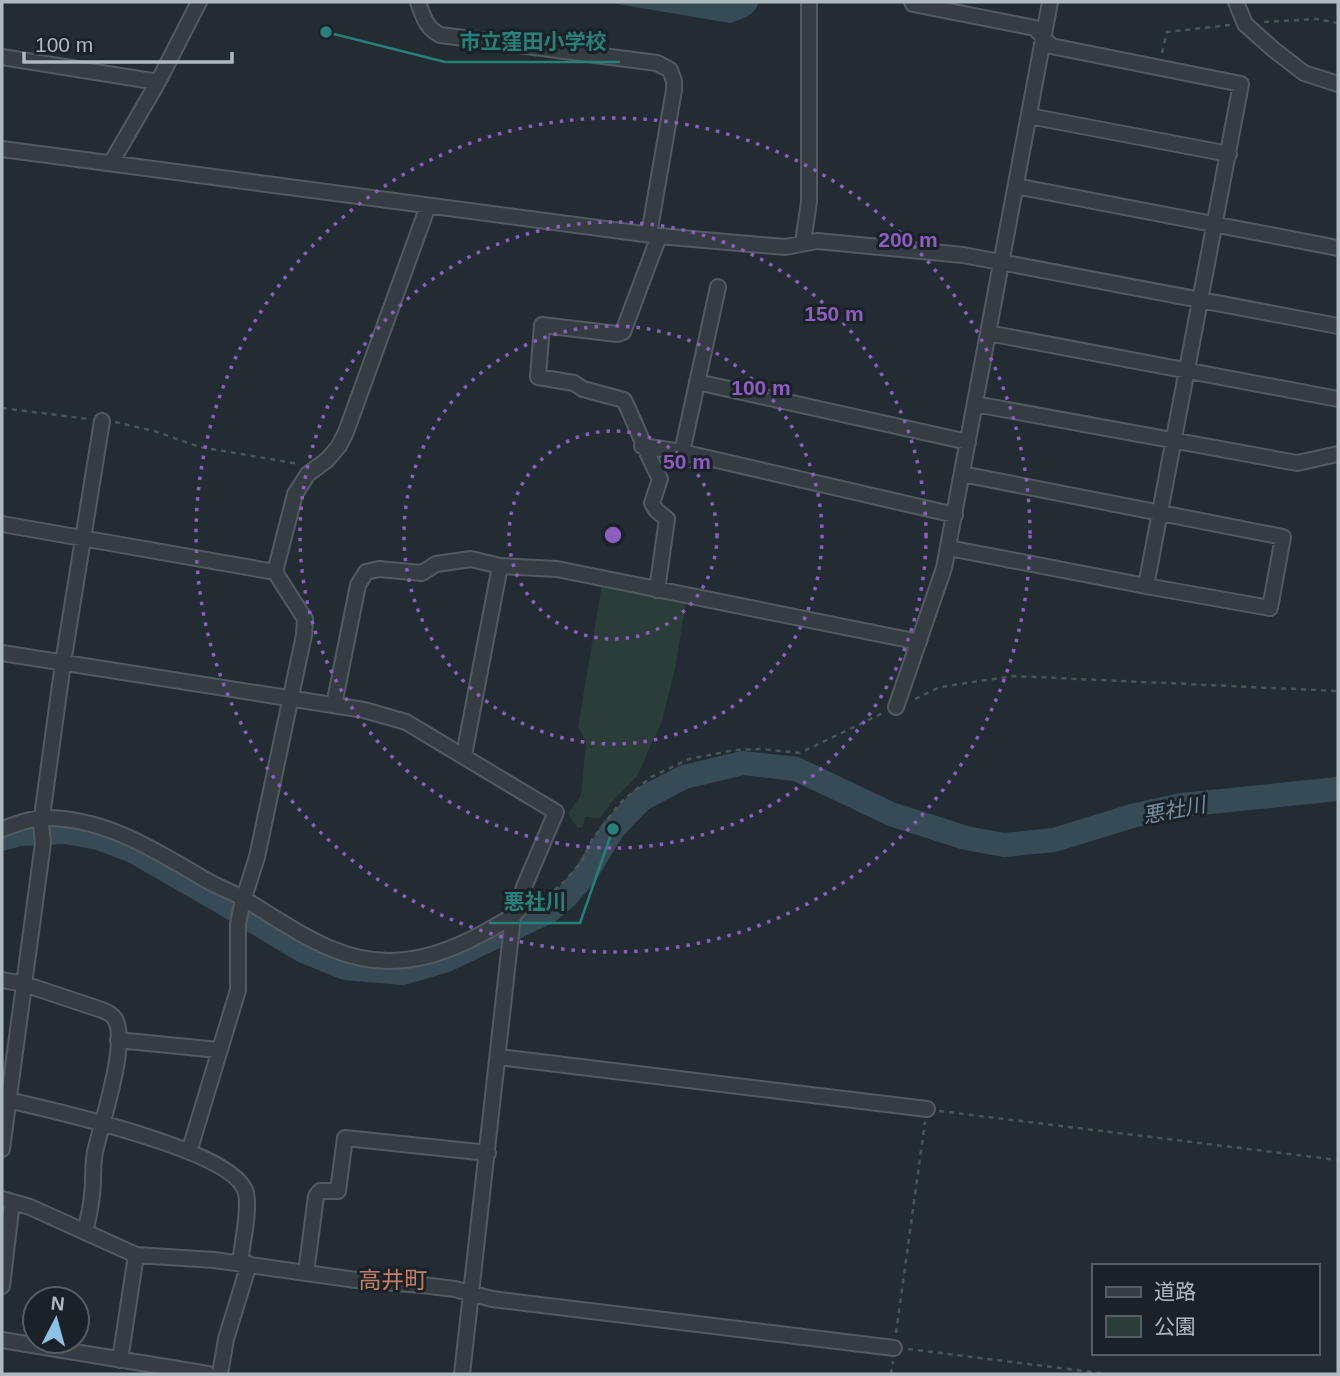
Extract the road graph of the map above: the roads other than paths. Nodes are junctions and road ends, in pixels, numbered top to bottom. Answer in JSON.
{"nodes":[{"id":1,"x":199,"y":2,"type":"edge"},
{"id":2,"x":418,"y":2,"type":"edge"},
{"id":3,"x":809,"y":2,"type":"edge"},
{"id":4,"x":912,"y":2,"type":"edge"},
{"id":5,"x":1050,"y":2,"type":"edge"},
{"id":6,"x":1236,"y":2,"type":"edge"},
{"id":7,"x":1044,"y":38,"type":"junction"},
{"id":8,"x":2,"y":57,"type":"edge"},
{"id":9,"x":158,"y":82,"type":"junction"},
{"id":10,"x":1338,"y":84,"type":"edge"},
{"id":11,"x":1029,"y":116,"type":"junction"},
{"id":12,"x":2,"y":149,"type":"edge"},
{"id":13,"x":1228,"y":154,"type":"junction"},
{"id":14,"x":111,"y":163,"type":"junction"},
{"id":15,"x":1016,"y":186,"type":"junction"},
{"id":16,"x":428,"y":206,"type":"junction"},
{"id":17,"x":1215,"y":225,"type":"junction"},
{"id":18,"x":654,"y":235,"type":"junction"},
{"id":19,"x":803,"y":242,"type":"junction"},
{"id":20,"x":1338,"y":248,"type":"edge"},
{"id":21,"x":1001,"y":263,"type":"junction"},
{"id":22,"x":718,"y":287,"type":"dead end"},
{"id":23,"x":1201,"y":300,"type":"junction"},
{"id":24,"x":1338,"y":326,"type":"edge"},
{"id":25,"x":988,"y":333,"type":"junction"},
{"id":26,"x":1188,"y":372,"type":"junction"},
{"id":27,"x":697,"y":382,"type":"junction"},
{"id":28,"x":1338,"y":399,"type":"edge"},
{"id":29,"x":975,"y":404,"type":"junction"},
{"id":30,"x":102,"y":421,"type":"road end"},
{"id":31,"x":968,"y":442,"type":"junction"},
{"id":32,"x":1174,"y":442,"type":"junction"},
{"id":33,"x":642,"y":446,"type":"junction"},
{"id":34,"x":682,"y":453,"type":"junction"},
{"id":35,"x":1338,"y":454,"type":"edge"},
{"id":36,"x":962,"y":474,"type":"junction"},
{"id":37,"x":1160,"y":512,"type":"junction"},
{"id":38,"x":955,"y":515,"type":"junction"},
{"id":39,"x":2,"y":524,"type":"edge"},
{"id":40,"x":83,"y":540,"type":"junction"},
{"id":41,"x":949,"y":548,"type":"junction"},
{"id":42,"x":500,"y":566,"type":"junction"},
{"id":43,"x":275,"y":572,"type":"junction"},
{"id":44,"x":1146,"y":586,"type":"junction"},
{"id":45,"x":657,"y":590,"type":"junction"},
{"id":46,"x":919,"y":642,"type":"junction"},
{"id":47,"x":2,"y":653,"type":"edge"},
{"id":48,"x":63,"y":663,"type":"junction"},
{"id":49,"x":291,"y":698,"type":"junction"},
{"id":50,"x":334,"y":705,"type":"junction"},
{"id":51,"x":896,"y":707,"type":"road end"},
{"id":52,"x":464,"y":755,"type":"junction"},
{"id":53,"x":41,"y":821,"type":"junction"},
{"id":54,"x":2,"y":829,"type":"edge"},
{"id":55,"x":242,"y":901,"type":"junction"},
{"id":56,"x":513,"y":918,"type":"junction"},
{"id":57,"x":2,"y":980,"type":"edge"},
{"id":58,"x":24,"y":984,"type":"junction"},
{"id":59,"x":118,"y":1040,"type":"junction"},
{"id":60,"x":218,"y":1050,"type":"junction"},
{"id":61,"x":499,"y":1057,"type":"junction"},
{"id":62,"x":8,"y":1100,"type":"junction"},
{"id":63,"x":927,"y":1109,"type":"road end"},
{"id":64,"x":103,"y":1123,"type":"junction"},
{"id":65,"x":2,"y":1149,"type":"edge"},
{"id":66,"x":189,"y":1152,"type":"junction"},
{"id":67,"x":488,"y":1153,"type":"junction"},
{"id":68,"x":7,"y":1200,"type":"edge"},
{"id":69,"x":85,"y":1232,"type":"junction"},
{"id":70,"x":136,"y":1255,"type":"junction"},
{"id":71,"x":244,"y":1264,"type":"junction"},
{"id":72,"x":306,"y":1273,"type":"junction"},
{"id":73,"x":2,"y":1286,"type":"edge"},
{"id":74,"x":472,"y":1293,"type":"junction"},
{"id":75,"x":2,"y":1340,"type":"edge"},
{"id":76,"x":894,"y":1348,"type":"road end"},
{"id":77,"x":120,"y":1360,"type":"junction"},
{"id":78,"x":208,"y":1374,"type":"edge"},
{"id":79,"x":220,"y":1374,"type":"edge"},
{"id":80,"x":462,"y":1374,"type":"edge"}],
"edges":[{"from":1,"to":9,"type":"street"},
{"from":2,"to":18,"type":"street"},
{"from":3,"to":19,"type":"street"},
{"from":4,"to":7,"type":"street"},
{"from":5,"to":7,"type":"street"},
{"from":6,"to":10,"type":"street"},
{"from":7,"to":11,"type":"street"},
{"from":7,"to":13,"type":"street"},
{"from":8,"to":9,"type":"street"},
{"from":9,"to":14,"type":"street"},
{"from":11,"to":13,"type":"street"},
{"from":11,"to":15,"type":"street"},
{"from":12,"to":14,"type":"street"},
{"from":13,"to":17,"type":"street"},
{"from":14,"to":16,"type":"street"},
{"from":15,"to":17,"type":"street"},
{"from":15,"to":21,"type":"street"},
{"from":16,"to":18,"type":"street"},
{"from":16,"to":43,"type":"street"},
{"from":17,"to":20,"type":"street"},
{"from":17,"to":23,"type":"street"},
{"from":18,"to":19,"type":"street"},
{"from":18,"to":33,"type":"street"},
{"from":19,"to":21,"type":"street"},
{"from":21,"to":23,"type":"street"},
{"from":21,"to":25,"type":"street"},
{"from":22,"to":27,"type":"street"},
{"from":23,"to":24,"type":"street"},
{"from":23,"to":26,"type":"street"},
{"from":25,"to":26,"type":"street"},
{"from":25,"to":29,"type":"street"},
{"from":26,"to":28,"type":"street"},
{"from":26,"to":32,"type":"street"},
{"from":27,"to":31,"type":"street"},
{"from":27,"to":34,"type":"street"},
{"from":29,"to":31,"type":"street"},
{"from":29,"to":32,"type":"street"},
{"from":30,"to":40,"type":"street"},
{"from":31,"to":36,"type":"street"},
{"from":32,"to":35,"type":"street"},
{"from":32,"to":37,"type":"street"},
{"from":33,"to":34,"type":"street"},
{"from":33,"to":45,"type":"street"},
{"from":34,"to":38,"type":"street"},
{"from":36,"to":37,"type":"street"},
{"from":36,"to":38,"type":"street"},
{"from":37,"to":44,"type":"street"},
{"from":37,"to":44,"type":"street"},
{"from":38,"to":41,"type":"street"},
{"from":39,"to":40,"type":"street"},
{"from":40,"to":43,"type":"street"},
{"from":40,"to":48,"type":"street"},
{"from":41,"to":44,"type":"street"},
{"from":41,"to":46,"type":"street"},
{"from":42,"to":45,"type":"street"},
{"from":42,"to":50,"type":"street"},
{"from":42,"to":52,"type":"street"},
{"from":43,"to":49,"type":"street"},
{"from":45,"to":46,"type":"street"},
{"from":46,"to":51,"type":"street"},
{"from":47,"to":48,"type":"street"},
{"from":48,"to":49,"type":"street"},
{"from":48,"to":53,"type":"street"},
{"from":49,"to":50,"type":"street"},
{"from":49,"to":55,"type":"street"},
{"from":50,"to":52,"type":"street"},
{"from":52,"to":56,"type":"street"},
{"from":53,"to":54,"type":"street"},
{"from":53,"to":55,"type":"street"},
{"from":53,"to":58,"type":"street"},
{"from":55,"to":56,"type":"street"},
{"from":55,"to":60,"type":"street"},
{"from":56,"to":61,"type":"street"},
{"from":57,"to":58,"type":"street"},
{"from":58,"to":59,"type":"street"},
{"from":58,"to":62,"type":"street"},
{"from":59,"to":60,"type":"street"},
{"from":59,"to":64,"type":"street"},
{"from":60,"to":66,"type":"street"},
{"from":61,"to":63,"type":"street"},
{"from":61,"to":67,"type":"street"},
{"from":62,"to":64,"type":"street"},
{"from":62,"to":65,"type":"street"},
{"from":64,"to":66,"type":"street"},
{"from":64,"to":69,"type":"street"},
{"from":66,"to":71,"type":"street"},
{"from":67,"to":72,"type":"street"},
{"from":67,"to":74,"type":"street"},
{"from":68,"to":69,"type":"street"},
{"from":68,"to":73,"type":"street"},
{"from":69,"to":70,"type":"street"},
{"from":70,"to":71,"type":"street"},
{"from":70,"to":77,"type":"street"},
{"from":71,"to":72,"type":"street"},
{"from":71,"to":79,"type":"street"},
{"from":72,"to":74,"type":"street"},
{"from":74,"to":76,"type":"street"},
{"from":74,"to":80,"type":"street"},
{"from":75,"to":77,"type":"street"},
{"from":77,"to":78,"type":"street"}]}
